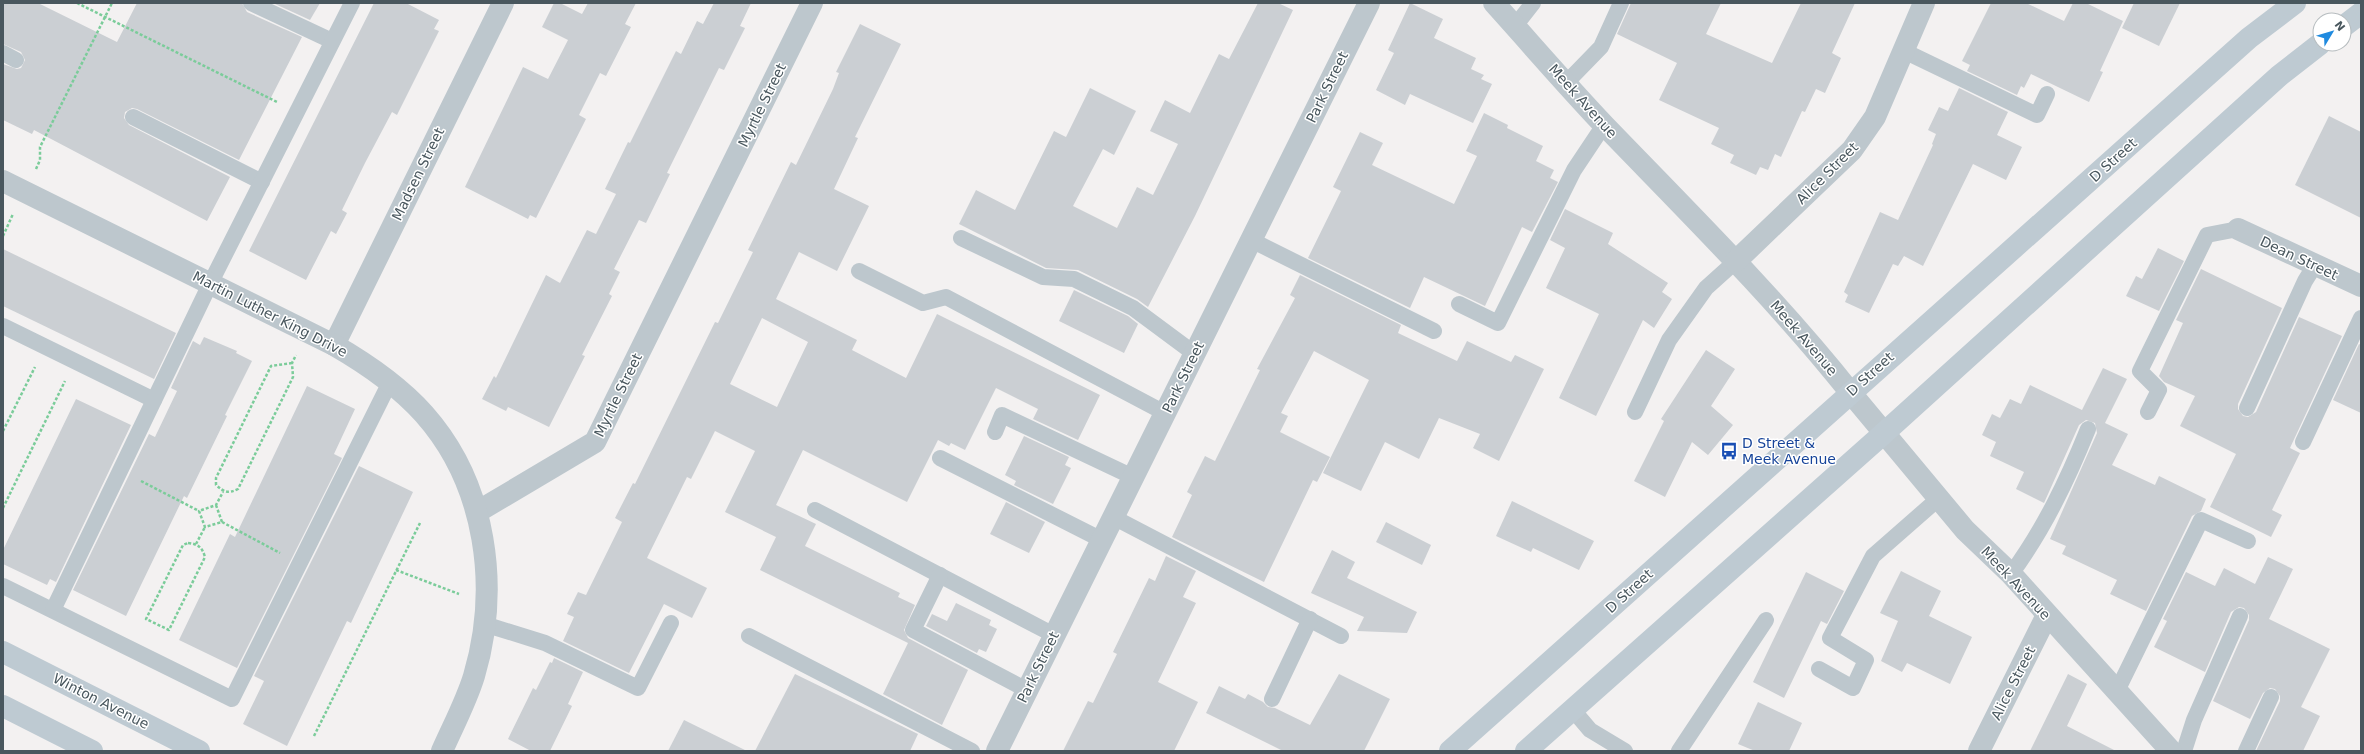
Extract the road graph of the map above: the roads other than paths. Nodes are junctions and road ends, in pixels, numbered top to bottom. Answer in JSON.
{"nodes":[{"id":1,"x":251,"y":3,"type":"edge"},
{"id":2,"x":352,"y":3,"type":"edge"},
{"id":3,"x":503,"y":3,"type":"edge"},
{"id":4,"x":812,"y":3,"type":"edge"},
{"id":5,"x":1369,"y":3,"type":"edge"},
{"id":6,"x":1494,"y":3,"type":"edge"},
{"id":7,"x":1533,"y":3,"type":"edge"},
{"id":8,"x":1621,"y":3,"type":"edge"},
{"id":9,"x":1924,"y":3,"type":"edge"},
{"id":10,"x":2295,"y":3,"type":"edge"},
{"id":11,"x":2361,"y":13,"type":"edge"},
{"id":12,"x":2352,"y":20,"type":"edge"},
{"id":13,"x":1515,"y":26,"type":"junction"},
{"id":14,"x":332,"y":42,"type":"junction"},
{"id":15,"x":2312,"y":50,"type":"edge"},
{"id":16,"x":1904,"y":51,"type":"junction"},
{"id":17,"x":1566,"y":83,"type":"junction"},
{"id":18,"x":2047,"y":94,"type":"dead end"},
{"id":19,"x":133,"y":117,"type":"dead end"},
{"id":20,"x":1604,"y":125,"type":"junction"},
{"id":21,"x":3,"y":181,"type":"edge"},
{"id":22,"x":262,"y":182,"type":"junction"},
{"id":23,"x":2238,"y":229,"type":"joint"},
{"id":24,"x":962,"y":238,"type":"dead end"},
{"id":25,"x":1252,"y":240,"type":"junction"},
{"id":26,"x":1736,"y":261,"type":"junction"},
{"id":27,"x":2315,"y":265,"type":"junction"},
{"id":28,"x":858,"y":271,"type":"dead end"},
{"id":29,"x":210,"y":284,"type":"junction"},
{"id":30,"x":2361,"y":286,"type":"edge"},
{"id":31,"x":1459,"y":304,"type":"dead end"},
{"id":32,"x":2361,"y":318,"type":"edge"},
{"id":33,"x":3,"y":326,"type":"edge"},
{"id":34,"x":1434,"y":331,"type":"dead end"},
{"id":35,"x":334,"y":345,"type":"junction"},
{"id":36,"x":1195,"y":354,"type":"junction"},
{"id":37,"x":390,"y":382,"type":"junction"},
{"id":38,"x":1850,"y":392,"type":"junction"},
{"id":39,"x":154,"y":400,"type":"junction"},
{"id":40,"x":2247,"y":408,"type":"dead end"},
{"id":41,"x":1635,"y":412,"type":"dead end"},
{"id":42,"x":2148,"y":412,"type":"dead end"},
{"id":43,"x":1166,"y":413,"type":"junction"},
{"id":44,"x":2088,"y":429,"type":"dead end"},
{"id":45,"x":995,"y":432,"type":"dead end"},
{"id":46,"x":1883,"y":434,"type":"junction"},
{"id":47,"x":2302,"y":442,"type":"dead end"},
{"id":48,"x":940,"y":458,"type":"dead end"},
{"id":49,"x":1133,"y":477,"type":"junction"},
{"id":50,"x":1938,"y":500,"type":"junction"},
{"id":51,"x":815,"y":510,"type":"dead end"},
{"id":52,"x":477,"y":512,"type":"junction"},
{"id":53,"x":1113,"y":517,"type":"junction"},
{"id":54,"x":1102,"y":540,"type":"junction"},
{"id":55,"x":2248,"y":541,"type":"dead end"},
{"id":56,"x":2010,"y":574,"type":"junction"},
{"id":57,"x":940,"y":575,"type":"junction"},
{"id":58,"x":3,"y":586,"type":"edge"},
{"id":59,"x":53,"y":610,"type":"junction"},
{"id":60,"x":485,"y":614,"type":"junction"},
{"id":61,"x":2047,"y":615,"type":"junction"},
{"id":62,"x":2240,"y":616,"type":"dead end"},
{"id":63,"x":1310,"y":619,"type":"junction"},
{"id":64,"x":1766,"y":620,"type":"dead end"},
{"id":65,"x":671,"y":623,"type":"dead end"},
{"id":66,"x":1054,"y":634,"type":"junction"},
{"id":67,"x":749,"y":636,"type":"dead end"},
{"id":68,"x":1341,"y":636,"type":"dead end"},
{"id":69,"x":3,"y":652,"type":"edge"},
{"id":70,"x":1819,"y":669,"type":"dead end"},
{"id":71,"x":1027,"y":690,"type":"junction"},
{"id":72,"x":2117,"y":691,"type":"junction"},
{"id":73,"x":2271,"y":697,"type":"dead end"},
{"id":74,"x":1272,"y":699,"type":"dead end"},
{"id":75,"x":3,"y":706,"type":"edge"},
{"id":76,"x":1573,"y":710,"type":"junction"},
{"id":77,"x":92,"y":751,"type":"edge"},
{"id":78,"x":200,"y":751,"type":"edge"},
{"id":79,"x":442,"y":751,"type":"edge"},
{"id":80,"x":972,"y":751,"type":"edge"},
{"id":81,"x":997,"y":751,"type":"edge"},
{"id":82,"x":1450,"y":751,"type":"edge"},
{"id":83,"x":1526,"y":751,"type":"edge"},
{"id":84,"x":1625,"y":751,"type":"edge"},
{"id":85,"x":1679,"y":751,"type":"edge"},
{"id":86,"x":1979,"y":751,"type":"edge"},
{"id":87,"x":2171,"y":751,"type":"edge"},
{"id":88,"x":2184,"y":751,"type":"edge"},
{"id":89,"x":2246,"y":751,"type":"edge"}],
"edges":[{"from":1,"to":14,"type":"lane"},
{"from":2,"to":14,"type":"lane"},
{"from":3,"to":35,"type":"street","name":"Madsen Street"},
{"from":4,"to":52,"type":"street","name":"Myrtle Street"},
{"from":5,"to":25,"type":"street","name":"Park Street"},
{"from":6,"to":13,"type":"street","name":"Meek Avenue"},
{"from":7,"to":13,"type":"lane"},
{"from":8,"to":17,"type":"lane"},
{"from":9,"to":16,"type":"street","name":"Alice Street"},
{"from":10,"to":38,"type":"main road","name":"D Street"},
{"from":11,"to":12,"type":"main road"},
{"from":13,"to":17,"type":"street","name":"Meek Avenue"},
{"from":14,"to":22,"type":"lane"},
{"from":15,"to":46,"type":"main road"},
{"from":16,"to":18,"type":"lane"},
{"from":16,"to":26,"type":"street","name":"Alice Street"},
{"from":17,"to":20,"type":"street","name":"Meek Avenue"},
{"from":19,"to":22,"type":"lane"},
{"from":20,"to":26,"type":"street","name":"Meek Avenue"},
{"from":20,"to":31,"type":"lane"},
{"from":21,"to":29,"type":"street","name":"Martin Luther King Drive"},
{"from":22,"to":29,"type":"lane"},
{"from":23,"to":27,"type":"street","name":"Dean Street"},
{"from":23,"to":42,"type":"lane"},
{"from":24,"to":36,"type":"lane"},
{"from":25,"to":34,"type":"lane"},
{"from":25,"to":36,"type":"street","name":"Park Street"},
{"from":26,"to":38,"type":"street","name":"Meek Avenue"},
{"from":26,"to":41,"type":"lane"},
{"from":27,"to":30,"type":"street","name":"Dean Street"},
{"from":27,"to":40,"type":"lane"},
{"from":28,"to":43,"type":"lane"},
{"from":29,"to":35,"type":"street","name":"Martin Luther King Drive"},
{"from":29,"to":39,"type":"lane"},
{"from":32,"to":47,"type":"lane"},
{"from":33,"to":39,"type":"lane"},
{"from":35,"to":37,"type":"street","name":"Martin Luther King Drive"},
{"from":36,"to":43,"type":"street","name":"Park Street"},
{"from":37,"to":52,"type":"street","name":"Martin Luther King Drive"},
{"from":37,"to":59,"type":"lane"},
{"from":38,"to":46,"type":"street","name":"Meek Avenue"},
{"from":38,"to":82,"type":"main road","name":"D Street"},
{"from":39,"to":59,"type":"lane"},
{"from":43,"to":49,"type":"street","name":"Park Street"},
{"from":44,"to":56,"type":"lane"},
{"from":45,"to":49,"type":"lane"},
{"from":46,"to":50,"type":"street","name":"Meek Avenue"},
{"from":46,"to":76,"type":"main road"},
{"from":48,"to":54,"type":"lane"},
{"from":49,"to":53,"type":"street","name":"Park Street"},
{"from":50,"to":56,"type":"street","name":"Meek Avenue"},
{"from":50,"to":70,"type":"lane"},
{"from":51,"to":57,"type":"lane"},
{"from":52,"to":60,"type":"street"},
{"from":53,"to":54,"type":"street","name":"Park Street"},
{"from":53,"to":63,"type":"lane"},
{"from":54,"to":66,"type":"street","name":"Park Street"},
{"from":55,"to":72,"type":"lane"},
{"from":56,"to":61,"type":"street","name":"Meek Avenue"},
{"from":57,"to":66,"type":"lane"},
{"from":57,"to":71,"type":"lane"},
{"from":58,"to":59,"type":"lane"},
{"from":60,"to":65,"type":"lane"},
{"from":60,"to":79,"type":"street"},
{"from":61,"to":72,"type":"street","name":"Meek Avenue"},
{"from":61,"to":86,"type":"street","name":"Alice Street"},
{"from":62,"to":88,"type":"lane"},
{"from":63,"to":68,"type":"lane"},
{"from":63,"to":74,"type":"lane"},
{"from":64,"to":85,"type":"lane"},
{"from":66,"to":71,"type":"street","name":"Park Street"},
{"from":67,"to":80,"type":"lane"},
{"from":69,"to":78,"type":"main road","name":"Winton Avenue"},
{"from":71,"to":81,"type":"street","name":"Park Street"},
{"from":72,"to":87,"type":"street","name":"Meek Avenue"},
{"from":73,"to":89,"type":"lane"},
{"from":75,"to":77,"type":"main road"},
{"from":76,"to":83,"type":"main road"},
{"from":76,"to":84,"type":"lane"}]}
